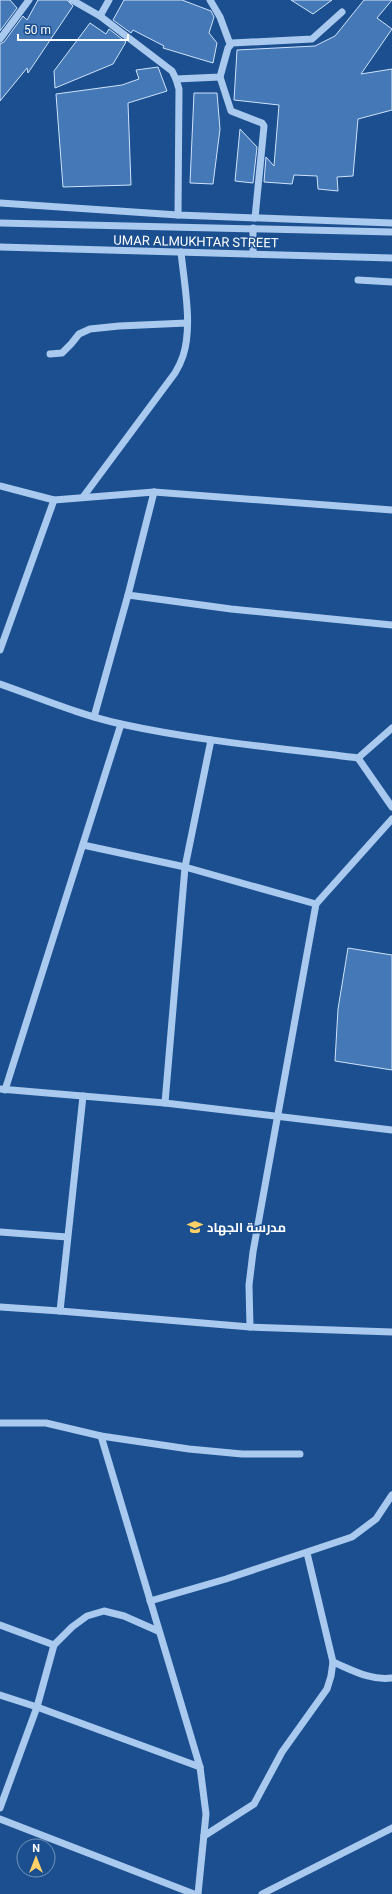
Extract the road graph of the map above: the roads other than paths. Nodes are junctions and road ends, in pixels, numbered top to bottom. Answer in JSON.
{"nodes":[{"id":1,"x":29,"y":0,"type":"edge"},
{"id":2,"x":72,"y":0,"type":"edge"},
{"id":3,"x":109,"y":0,"type":"edge"},
{"id":4,"x":210,"y":0,"type":"edge"},
{"id":5,"x":342,"y":12,"type":"dead end"},
{"id":6,"x":100,"y":16,"type":"junction"},
{"id":7,"x":0,"y":39,"type":"edge"},
{"id":8,"x":230,"y":44,"type":"junction"},
{"id":9,"x":220,"y":77,"type":"junction"},
{"id":10,"x":176,"y":79,"type":"junction"},
{"id":11,"x":0,"y":203,"type":"edge"},
{"id":12,"x":178,"y":215,"type":"junction"},
{"id":13,"x":255,"y":218,"type":"junction"},
{"id":14,"x":392,"y":222,"type":"edge"},
{"id":15,"x":0,"y":223,"type":"edge"},
{"id":16,"x":253,"y":228,"type":"junction"},
{"id":17,"x":392,"y":232,"type":"edge"},
{"id":18,"x":0,"y":247,"type":"edge"},
{"id":19,"x":181,"y":252,"type":"junction"},
{"id":20,"x":252,"y":254,"type":"junction"},
{"id":21,"x":392,"y":258,"type":"edge"},
{"id":22,"x":358,"y":280,"type":"dead end"},
{"id":23,"x":392,"y":282,"type":"edge"},
{"id":24,"x":187,"y":323,"type":"junction"},
{"id":25,"x":50,"y":354,"type":"dead end"},
{"id":26,"x":0,"y":486,"type":"edge"},
{"id":27,"x":154,"y":492,"type":"junction"},
{"id":28,"x":83,"y":497,"type":"junction"},
{"id":29,"x":54,"y":500,"type":"junction"},
{"id":30,"x":392,"y":510,"type":"edge"},
{"id":31,"x":128,"y":595,"type":"junction"},
{"id":32,"x":392,"y":625,"type":"edge"},
{"id":33,"x":0,"y":650,"type":"edge"},
{"id":34,"x":0,"y":684,"type":"edge"},
{"id":35,"x":94,"y":717,"type":"junction"},
{"id":36,"x":121,"y":724,"type":"junction"},
{"id":37,"x":392,"y":728,"type":"edge"},
{"id":38,"x":211,"y":740,"type":"junction"},
{"id":39,"x":358,"y":758,"type":"junction"},
{"id":40,"x":392,"y":807,"type":"edge"},
{"id":41,"x":392,"y":819,"type":"edge"},
{"id":42,"x":83,"y":845,"type":"junction"},
{"id":43,"x":185,"y":867,"type":"junction"},
{"id":44,"x":316,"y":904,"type":"junction"},
{"id":45,"x":3,"y":1090,"type":"edge"},
{"id":46,"x":83,"y":1096,"type":"junction"},
{"id":47,"x":165,"y":1103,"type":"junction"},
{"id":48,"x":278,"y":1118,"type":"junction"},
{"id":49,"x":392,"y":1130,"type":"edge"},
{"id":50,"x":0,"y":1232,"type":"edge"},
{"id":51,"x":67,"y":1237,"type":"junction"},
{"id":52,"x":0,"y":1307,"type":"edge"},
{"id":53,"x":60,"y":1311,"type":"junction"},
{"id":54,"x":250,"y":1327,"type":"junction"},
{"id":55,"x":392,"y":1332,"type":"edge"},
{"id":56,"x":0,"y":1423,"type":"edge"},
{"id":57,"x":101,"y":1436,"type":"junction"},
{"id":58,"x":300,"y":1454,"type":"dead end"},
{"id":59,"x":392,"y":1495,"type":"edge"},
{"id":60,"x":306,"y":1553,"type":"junction"},
{"id":61,"x":150,"y":1601,"type":"junction"},
{"id":62,"x":0,"y":1625,"type":"edge"},
{"id":63,"x":158,"y":1631,"type":"junction"},
{"id":64,"x":54,"y":1645,"type":"junction"},
{"id":65,"x":333,"y":1662,"type":"junction"},
{"id":66,"x":392,"y":1678,"type":"edge"},
{"id":67,"x":0,"y":1695,"type":"edge"},
{"id":68,"x":37,"y":1707,"type":"junction"},
{"id":69,"x":200,"y":1767,"type":"junction"},
{"id":70,"x":0,"y":1808,"type":"edge"},
{"id":71,"x":0,"y":1819,"type":"edge"},
{"id":72,"x":392,"y":1828,"type":"edge"},
{"id":73,"x":204,"y":1836,"type":"junction"},
{"id":74,"x":194,"y":1894,"type":"edge"},
{"id":75,"x":198,"y":1894,"type":"edge"},
{"id":76,"x":262,"y":1894,"type":"edge"}],
"edges":[{"from":1,"to":7,"type":"street"},
{"from":2,"to":6,"type":"street"},
{"from":3,"to":6,"type":"street"},
{"from":4,"to":8,"type":"street"},
{"from":5,"to":8,"type":"street"},
{"from":6,"to":10,"type":"street"},
{"from":8,"to":9,"type":"street"},
{"from":9,"to":10,"type":"street"},
{"from":9,"to":13,"type":"street"},
{"from":10,"to":12,"type":"street"},
{"from":11,"to":12,"type":"street"},
{"from":12,"to":13,"type":"street"},
{"from":13,"to":14,"type":"street"},
{"from":15,"to":16,"type":"street","name":"UMAR ALMUKHTAR STREET"},
{"from":16,"to":17,"type":"street","name":"UMAR ALMUKHTAR STREET"},
{"from":16,"to":20,"type":"street"},
{"from":18,"to":19,"type":"street","name":"UMAR ALMUKHTAR STREET"},
{"from":19,"to":20,"type":"street","name":"UMAR ALMUKHTAR STREET"},
{"from":19,"to":24,"type":"street"},
{"from":20,"to":21,"type":"street","name":"UMAR ALMUKHTAR STREET"},
{"from":22,"to":23,"type":"street"},
{"from":24,"to":25,"type":"street"},
{"from":24,"to":28,"type":"street"},
{"from":26,"to":29,"type":"street"},
{"from":27,"to":28,"type":"street"},
{"from":27,"to":30,"type":"street"},
{"from":27,"to":31,"type":"street"},
{"from":28,"to":29,"type":"street"},
{"from":29,"to":33,"type":"street"},
{"from":31,"to":32,"type":"street"},
{"from":31,"to":35,"type":"street"},
{"from":34,"to":35,"type":"street"},
{"from":35,"to":36,"type":"street"},
{"from":36,"to":38,"type":"street"},
{"from":36,"to":42,"type":"street"},
{"from":37,"to":39,"type":"street"},
{"from":38,"to":39,"type":"street"},
{"from":38,"to":43,"type":"street"},
{"from":39,"to":40,"type":"street"},
{"from":41,"to":44,"type":"street"},
{"from":42,"to":43,"type":"street"},
{"from":42,"to":45,"type":"street"},
{"from":43,"to":44,"type":"street"},
{"from":43,"to":47,"type":"street"},
{"from":44,"to":48,"type":"street"},
{"from":45,"to":46,"type":"street"},
{"from":46,"to":47,"type":"street"},
{"from":46,"to":51,"type":"street"},
{"from":47,"to":48,"type":"street"},
{"from":48,"to":49,"type":"street"},
{"from":48,"to":54,"type":"street"},
{"from":50,"to":51,"type":"street"},
{"from":51,"to":53,"type":"street"},
{"from":52,"to":53,"type":"street"},
{"from":53,"to":54,"type":"street"},
{"from":54,"to":55,"type":"street"},
{"from":56,"to":57,"type":"street"},
{"from":57,"to":58,"type":"street"},
{"from":57,"to":61,"type":"street"},
{"from":59,"to":60,"type":"street"},
{"from":60,"to":61,"type":"street"},
{"from":60,"to":65,"type":"street"},
{"from":61,"to":63,"type":"street"},
{"from":62,"to":64,"type":"street"},
{"from":63,"to":64,"type":"street"},
{"from":63,"to":69,"type":"street"},
{"from":64,"to":68,"type":"street"},
{"from":65,"to":66,"type":"street"},
{"from":65,"to":73,"type":"street"},
{"from":67,"to":68,"type":"street"},
{"from":68,"to":69,"type":"street"},
{"from":68,"to":70,"type":"street"},
{"from":69,"to":73,"type":"street"},
{"from":71,"to":74,"type":"street"},
{"from":72,"to":76,"type":"street"},
{"from":73,"to":75,"type":"street"}]}
